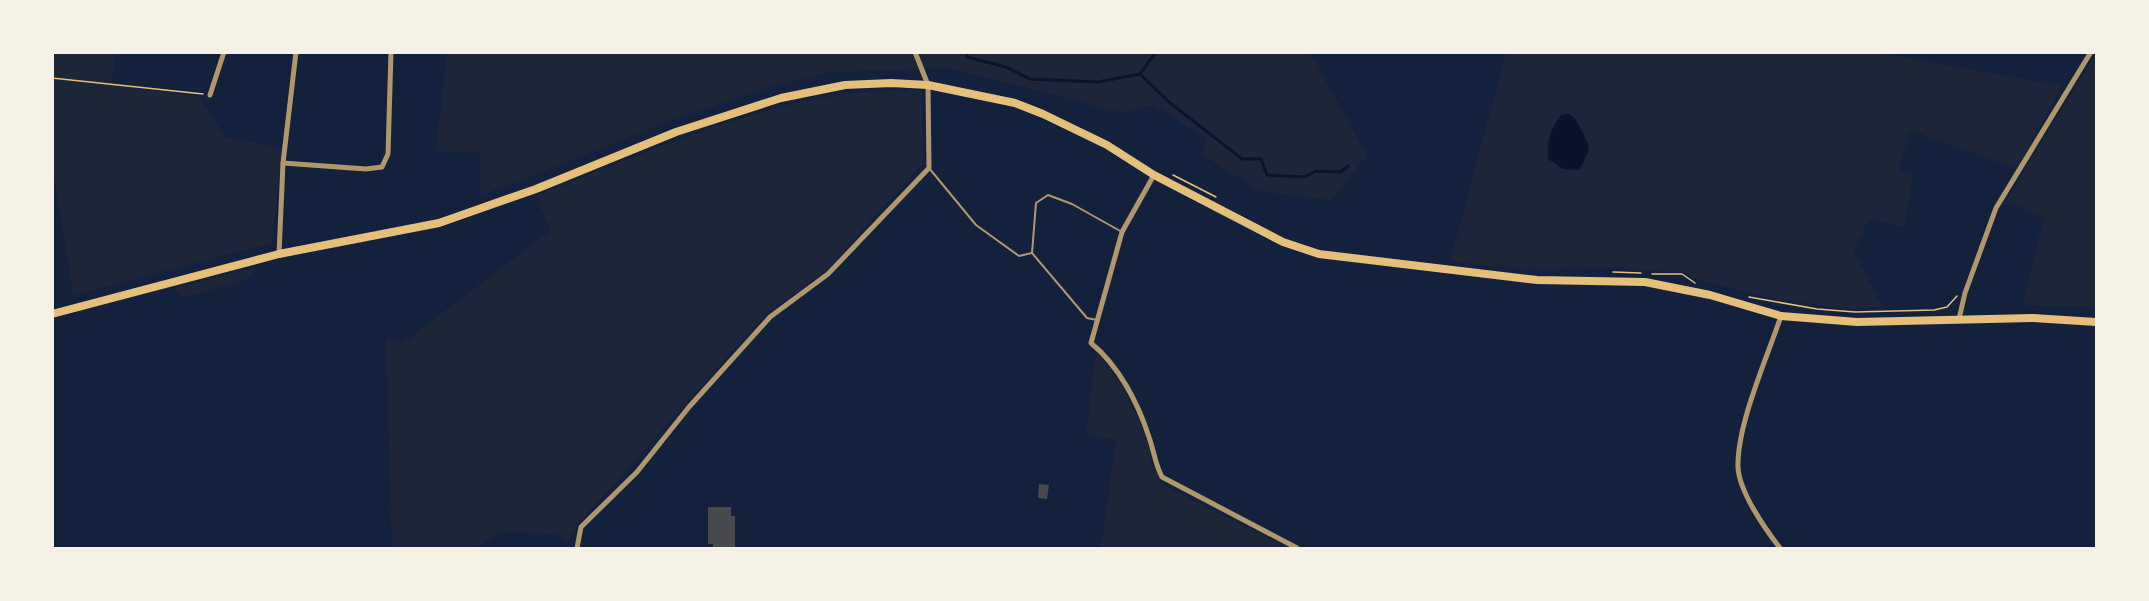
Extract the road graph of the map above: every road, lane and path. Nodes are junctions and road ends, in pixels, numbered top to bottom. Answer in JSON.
{"nodes":[{"id":1,"x":224,"y":52,"type":"edge"},
{"id":2,"x":296,"y":52,"type":"edge"},
{"id":3,"x":391,"y":52,"type":"edge"},
{"id":4,"x":915,"y":52,"type":"edge"},
{"id":5,"x":2091,"y":52,"type":"edge"},
{"id":6,"x":52,"y":78,"type":"edge"},
{"id":7,"x":928,"y":85,"type":"junction"},
{"id":8,"x":210,"y":95,"type":"joint"},
{"id":9,"x":283,"y":163,"type":"junction"},
{"id":10,"x":929,"y":168,"type":"junction"},
{"id":11,"x":1154,"y":175,"type":"junction"},
{"id":12,"x":1217,"y":198,"type":"dead end"},
{"id":13,"x":1122,"y":232,"type":"junction"},
{"id":14,"x":1032,"y":253,"type":"junction"},
{"id":15,"x":279,"y":254,"type":"junction"},
{"id":16,"x":1613,"y":272,"type":"dead end"},
{"id":17,"x":1699,"y":286,"type":"dead end"},
{"id":18,"x":1965,"y":293,"type":"junction"},
{"id":19,"x":1743,"y":296,"type":"dead end"},
{"id":20,"x":52,"y":314,"type":"edge"},
{"id":21,"x":1781,"y":316,"type":"junction"},
{"id":22,"x":1959,"y":319,"type":"junction"},
{"id":23,"x":1097,"y":320,"type":"junction"},
{"id":24,"x":2097,"y":322,"type":"edge"},
{"id":25,"x":577,"y":549,"type":"edge"},
{"id":26,"x":1297,"y":549,"type":"edge"},
{"id":27,"x":1780,"y":549,"type":"edge"}],
"edges":[{"from":1,"to":8,"type":"street"},
{"from":2,"to":9,"type":"street"},
{"from":3,"to":9,"type":"street"},
{"from":4,"to":7,"type":"street"},
{"from":5,"to":18,"type":"street"},
{"from":6,"to":8,"type":"path"},
{"from":7,"to":10,"type":"street"},
{"from":7,"to":11,"type":"main road"},
{"from":7,"to":15,"type":"main road"},
{"from":9,"to":15,"type":"street"},
{"from":10,"to":14,"type":"lane"},
{"from":10,"to":25,"type":"street"},
{"from":11,"to":12,"type":"path"},
{"from":11,"to":13,"type":"street"},
{"from":11,"to":21,"type":"main road"},
{"from":13,"to":14,"type":"lane"},
{"from":13,"to":23,"type":"street"},
{"from":14,"to":23,"type":"lane"},
{"from":15,"to":20,"type":"main road"},
{"from":16,"to":17,"type":"path"},
{"from":18,"to":19,"type":"path"},
{"from":18,"to":22,"type":"street"},
{"from":21,"to":22,"type":"main road"},
{"from":21,"to":27,"type":"street"},
{"from":22,"to":24,"type":"main road"},
{"from":23,"to":26,"type":"street"}]}
